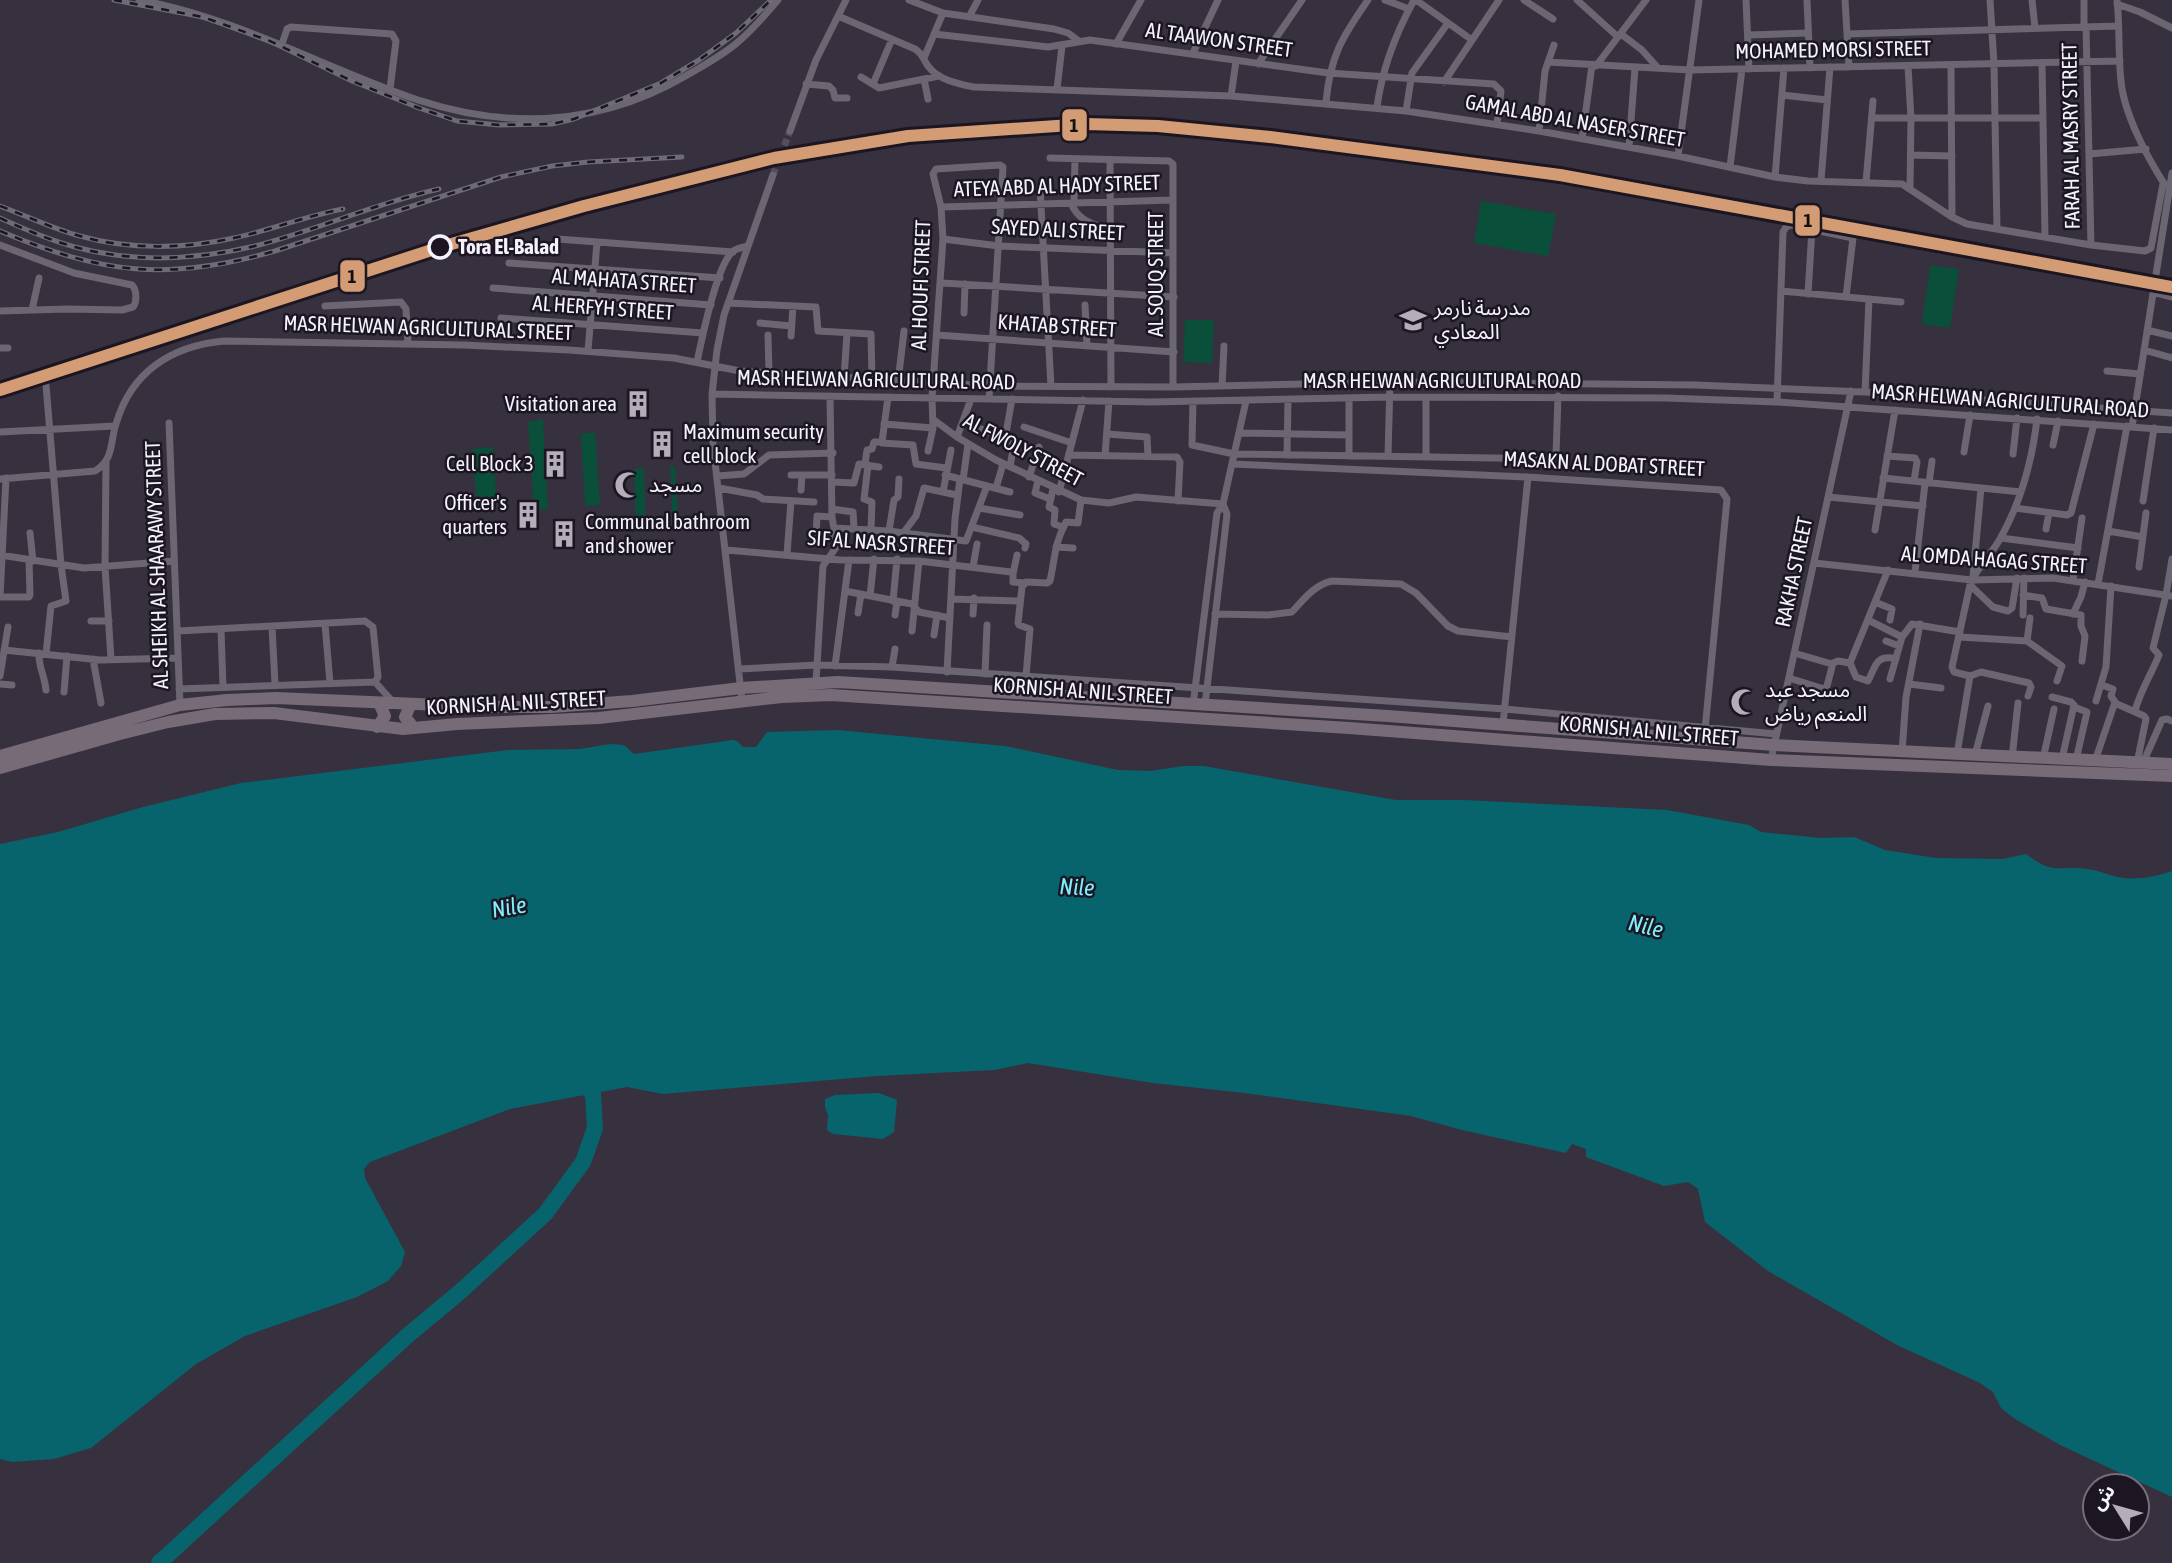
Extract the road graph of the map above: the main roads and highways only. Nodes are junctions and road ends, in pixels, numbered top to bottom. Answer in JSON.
{"nodes":[{"id":1,"x":379,"y":703,"type":"junction"},
{"id":2,"x":411,"y":704,"type":"junction"},
{"id":3,"x":377,"y":727,"type":"junction"},
{"id":4,"x":414,"y":729,"type":"junction"},
{"id":5,"x":1641,"y":742,"type":"junction"},
{"id":6,"x":0,"y":756,"type":"edge"},
{"id":7,"x":2172,"y":764,"type":"edge"},
{"id":8,"x":0,"y":768,"type":"edge"},
{"id":9,"x":2172,"y":776,"type":"edge"}],
"edges":[{"from":1,"to":2,"type":"highway","name":"KORNISH AL NIL STREET"},
{"from":1,"to":3,"type":"highway"},
{"from":1,"to":6,"type":"highway","name":"KORNISH AL NIL STREET"},
{"from":2,"to":4,"type":"highway"},
{"from":2,"to":5,"type":"highway","name":"KORNISH AL NIL STREET"},
{"from":3,"to":4,"type":"highway","name":"KORNISH AL NIL STREET"},
{"from":3,"to":8,"type":"highway","name":"KORNISH AL NIL STREET"},
{"from":4,"to":5,"type":"highway","name":"KORNISH AL NIL STREET"},
{"from":5,"to":7,"type":"highway","name":"KORNISH AL NIL STREET"},
{"from":5,"to":9,"type":"highway","name":"KORNISH AL NIL STREET"}]}
